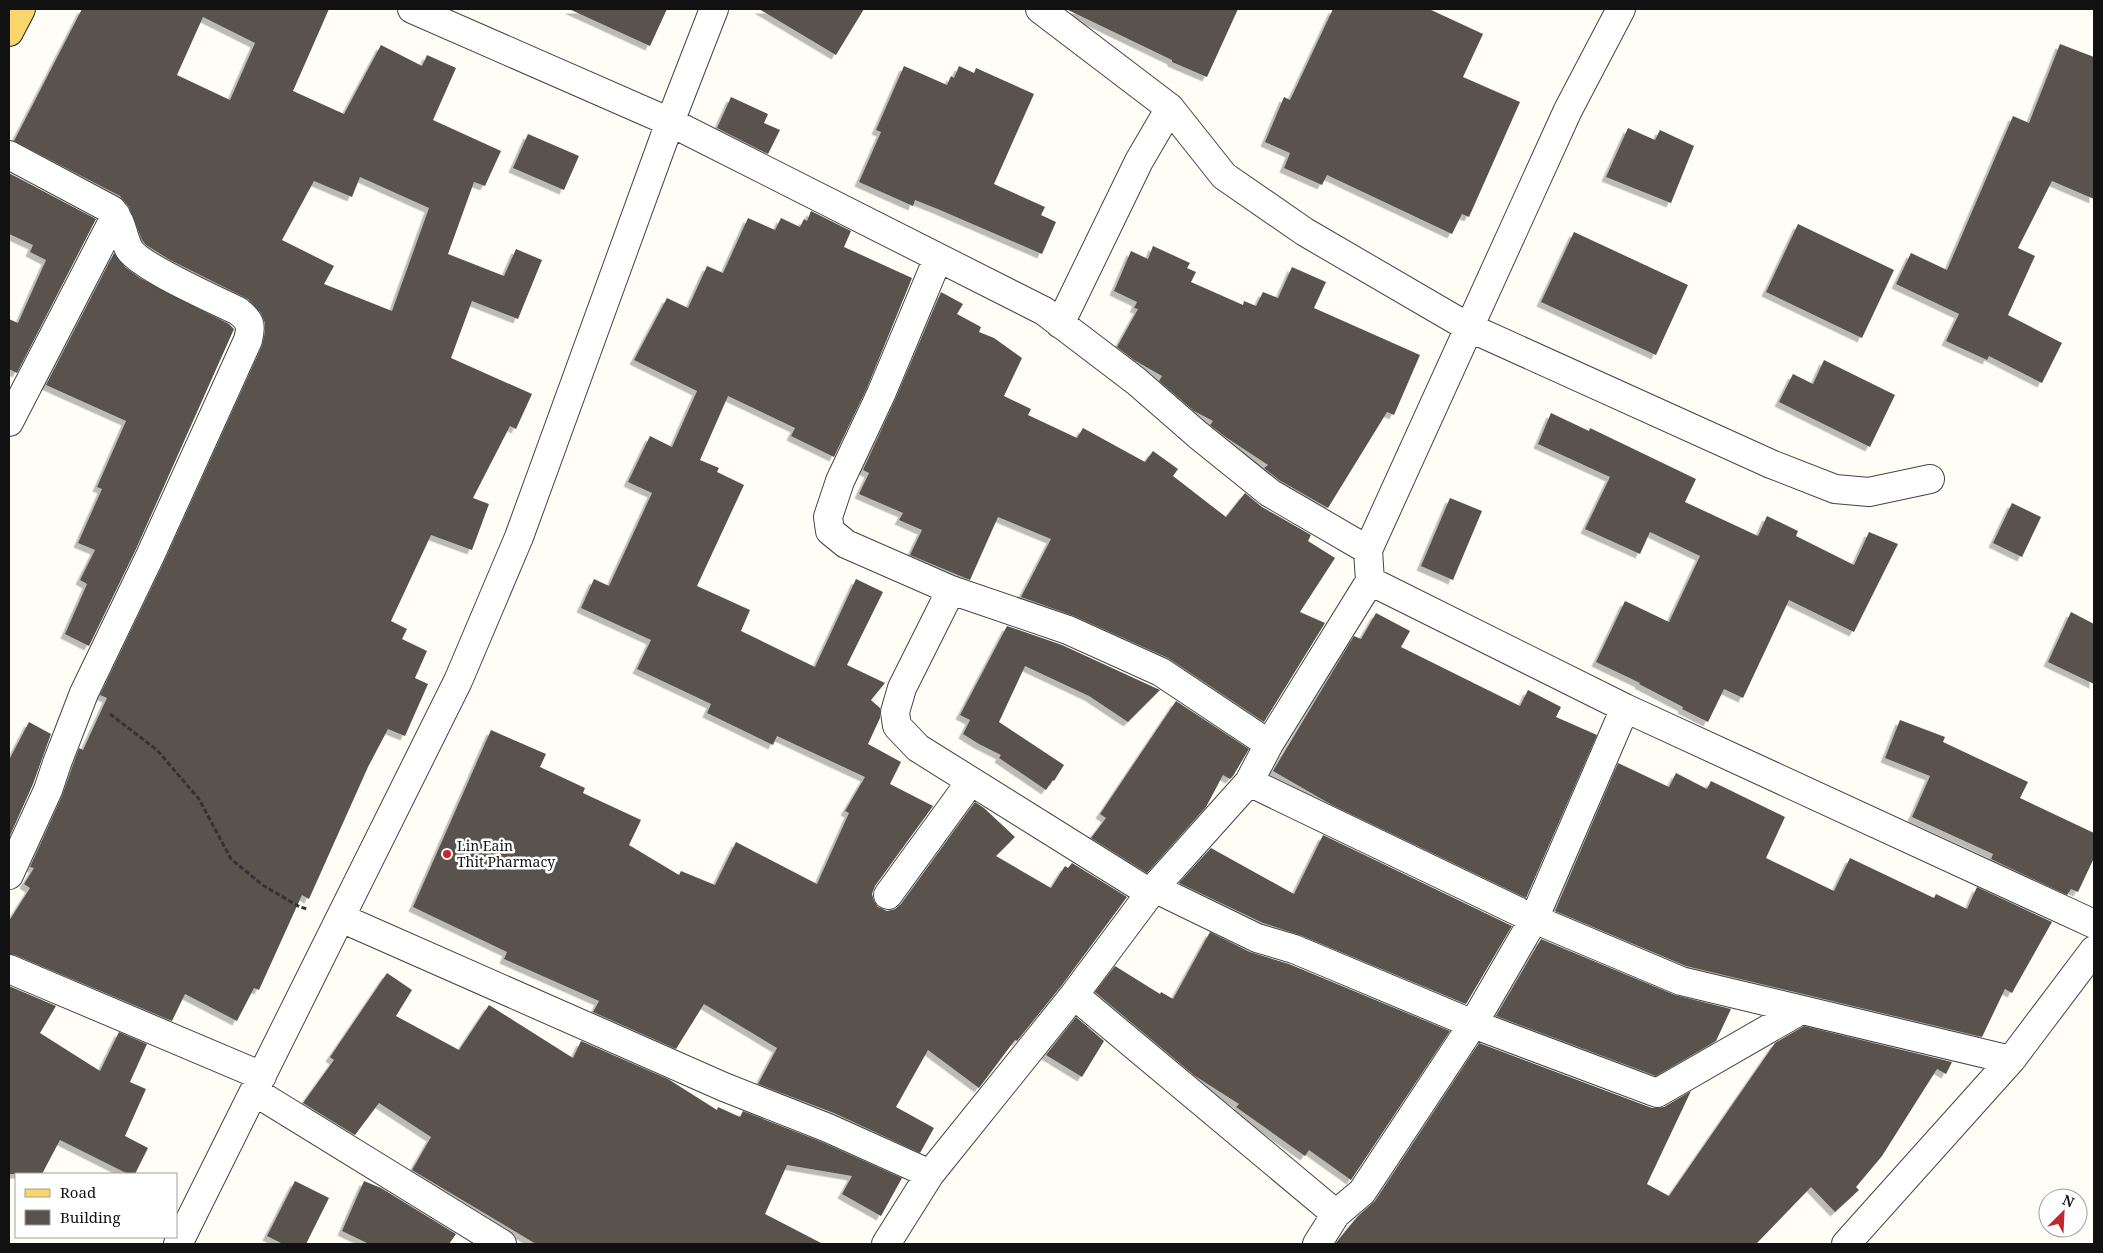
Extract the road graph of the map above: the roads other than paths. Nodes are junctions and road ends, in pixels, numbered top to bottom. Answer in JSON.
{"nodes":[{"id":1,"x":21,"y":9,"type":"edge"},
{"id":2,"x":412,"y":9,"type":"edge"},
{"id":3,"x":714,"y":9,"type":"edge"},
{"id":4,"x":1040,"y":9,"type":"edge"},
{"id":5,"x":1621,"y":9,"type":"edge"},
{"id":6,"x":9,"y":32,"type":"edge"},
{"id":7,"x":1170,"y":108,"type":"junction"},
{"id":8,"x":670,"y":122,"type":"junction"},
{"id":9,"x":9,"y":155,"type":"edge"},
{"id":10,"x":116,"y":215,"type":"junction"},
{"id":11,"x":938,"y":258,"type":"junction"},
{"id":12,"x":1060,"y":324,"type":"junction"},
{"id":13,"x":1468,"y":327,"type":"junction"},
{"id":14,"x":9,"y":422,"type":"edge"},
{"id":15,"x":1930,"y":479,"type":"dead end"},
{"id":16,"x":1368,"y":550,"type":"junction"},
{"id":17,"x":1370,"y":581,"type":"junction"},
{"id":18,"x":951,"y":590,"type":"junction"},
{"id":19,"x":1625,"y":708,"type":"junction"},
{"id":20,"x":1269,"y":744,"type":"junction"},
{"id":21,"x":971,"y":781,"type":"junction"},
{"id":22,"x":1249,"y":782,"type":"junction"},
{"id":23,"x":9,"y":875,"type":"edge"},
{"id":24,"x":1152,"y":891,"type":"junction"},
{"id":25,"x":888,"y":895,"type":"dead end"},
{"id":26,"x":341,"y":918,"type":"junction"},
{"id":27,"x":1534,"y":919,"type":"junction"},
{"id":28,"x":2094,"y":924,"type":"edge"},
{"id":29,"x":2094,"y":950,"type":"edge"},
{"id":30,"x":9,"y":969,"type":"edge"},
{"id":31,"x":1074,"y":995,"type":"junction"},
{"id":32,"x":1801,"y":1010,"type":"junction"},
{"id":33,"x":1473,"y":1024,"type":"junction"},
{"id":34,"x":2011,"y":1060,"type":"junction"},
{"id":35,"x":258,"y":1084,"type":"junction"},
{"id":36,"x":930,"y":1174,"type":"junction"},
{"id":37,"x":1336,"y":1214,"type":"junction"},
{"id":38,"x":178,"y":1244,"type":"edge"},
{"id":39,"x":502,"y":1244,"type":"edge"},
{"id":40,"x":886,"y":1244,"type":"edge"},
{"id":41,"x":1317,"y":1244,"type":"edge"},
{"id":42,"x":1846,"y":1244,"type":"edge"}],
"edges":[{"from":1,"to":6,"type":"main road"},
{"from":2,"to":8,"type":"street"},
{"from":3,"to":8,"type":"street"},
{"from":4,"to":7,"type":"street"},
{"from":5,"to":13,"type":"street"},
{"from":7,"to":12,"type":"street"},
{"from":7,"to":13,"type":"street"},
{"from":8,"to":11,"type":"street"},
{"from":8,"to":26,"type":"street"},
{"from":9,"to":10,"type":"street"},
{"from":10,"to":14,"type":"street"},
{"from":10,"to":23,"type":"street"},
{"from":11,"to":12,"type":"street"},
{"from":11,"to":18,"type":"street"},
{"from":12,"to":16,"type":"street"},
{"from":13,"to":15,"type":"street"},
{"from":13,"to":16,"type":"street"},
{"from":16,"to":17,"type":"street"},
{"from":17,"to":19,"type":"street"},
{"from":17,"to":20,"type":"street"},
{"from":18,"to":20,"type":"street"},
{"from":18,"to":21,"type":"street"},
{"from":19,"to":27,"type":"street"},
{"from":19,"to":28,"type":"street"},
{"from":20,"to":22,"type":"street"},
{"from":21,"to":24,"type":"street"},
{"from":21,"to":25,"type":"street"},
{"from":22,"to":24,"type":"street"},
{"from":22,"to":27,"type":"street"},
{"from":24,"to":31,"type":"street"},
{"from":24,"to":33,"type":"street"},
{"from":26,"to":35,"type":"street"},
{"from":26,"to":36,"type":"street"},
{"from":27,"to":32,"type":"street"},
{"from":27,"to":33,"type":"street"},
{"from":29,"to":34,"type":"street"},
{"from":30,"to":35,"type":"street"},
{"from":31,"to":36,"type":"street"},
{"from":31,"to":37,"type":"street"},
{"from":32,"to":33,"type":"street"},
{"from":32,"to":34,"type":"street"},
{"from":33,"to":37,"type":"street"},
{"from":34,"to":42,"type":"street"},
{"from":35,"to":38,"type":"street"},
{"from":35,"to":39,"type":"street"},
{"from":36,"to":40,"type":"street"},
{"from":37,"to":41,"type":"street"}]}
